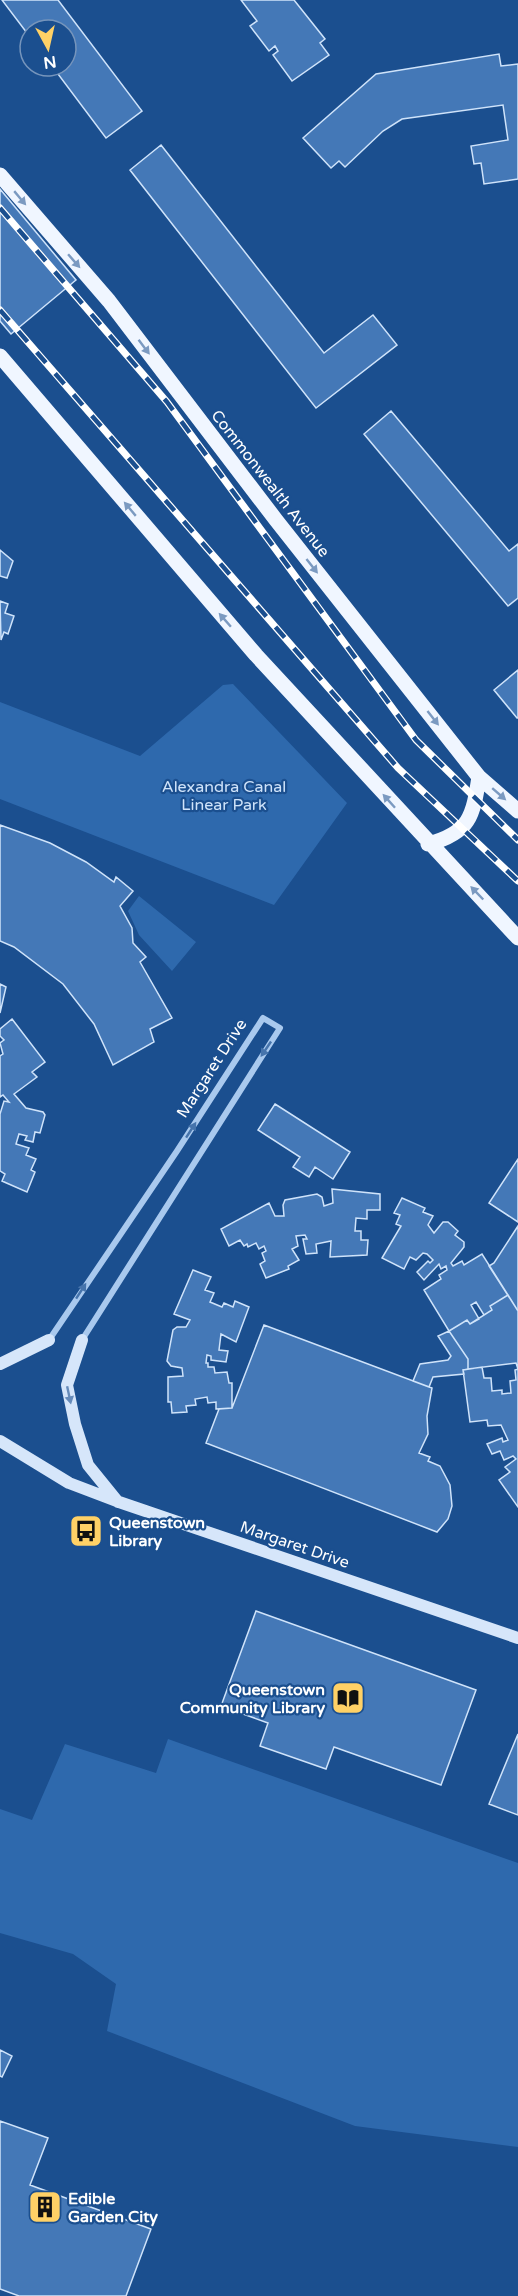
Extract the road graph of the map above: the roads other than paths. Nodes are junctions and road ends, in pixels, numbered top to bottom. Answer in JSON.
{"nodes":[{"id":1,"x":0,"y":175,"type":"edge"},
{"id":2,"x":0,"y":356,"type":"edge"},
{"id":3,"x":479,"y":777,"type":"junction"},
{"id":4,"x":518,"y":811,"type":"edge"},
{"id":5,"x":429,"y":844,"type":"junction"},
{"id":6,"x":518,"y":938,"type":"edge"},
{"id":7,"x":49,"y":1340,"type":"joint"},
{"id":8,"x":82,"y":1340,"type":"joint"},
{"id":9,"x":0,"y":1364,"type":"edge"},
{"id":10,"x":0,"y":1441,"type":"edge"},
{"id":11,"x":118,"y":1502,"type":"junction"},
{"id":12,"x":518,"y":1638,"type":"edge"}],
"edges":[{"from":1,"to":3,"type":"main road","name":"Commonwealth Avenue","one_way":true},
{"from":5,"to":2,"type":"main road","one_way":true},
{"from":3,"to":4,"type":"main road","name":"Commonwealth Avenue","one_way":true},
{"from":3,"to":5,"type":"main road"},
{"from":6,"to":5,"type":"main road","one_way":true},
{"from":7,"to":8,"type":"street","name":"Margaret Drive","one_way":true},
{"from":7,"to":9,"type":"street"},
{"from":8,"to":11,"type":"street","one_way":true},
{"from":10,"to":11,"type":"street","name":"Margaret Drive"},
{"from":11,"to":12,"type":"street","name":"Margaret Drive"}]}
